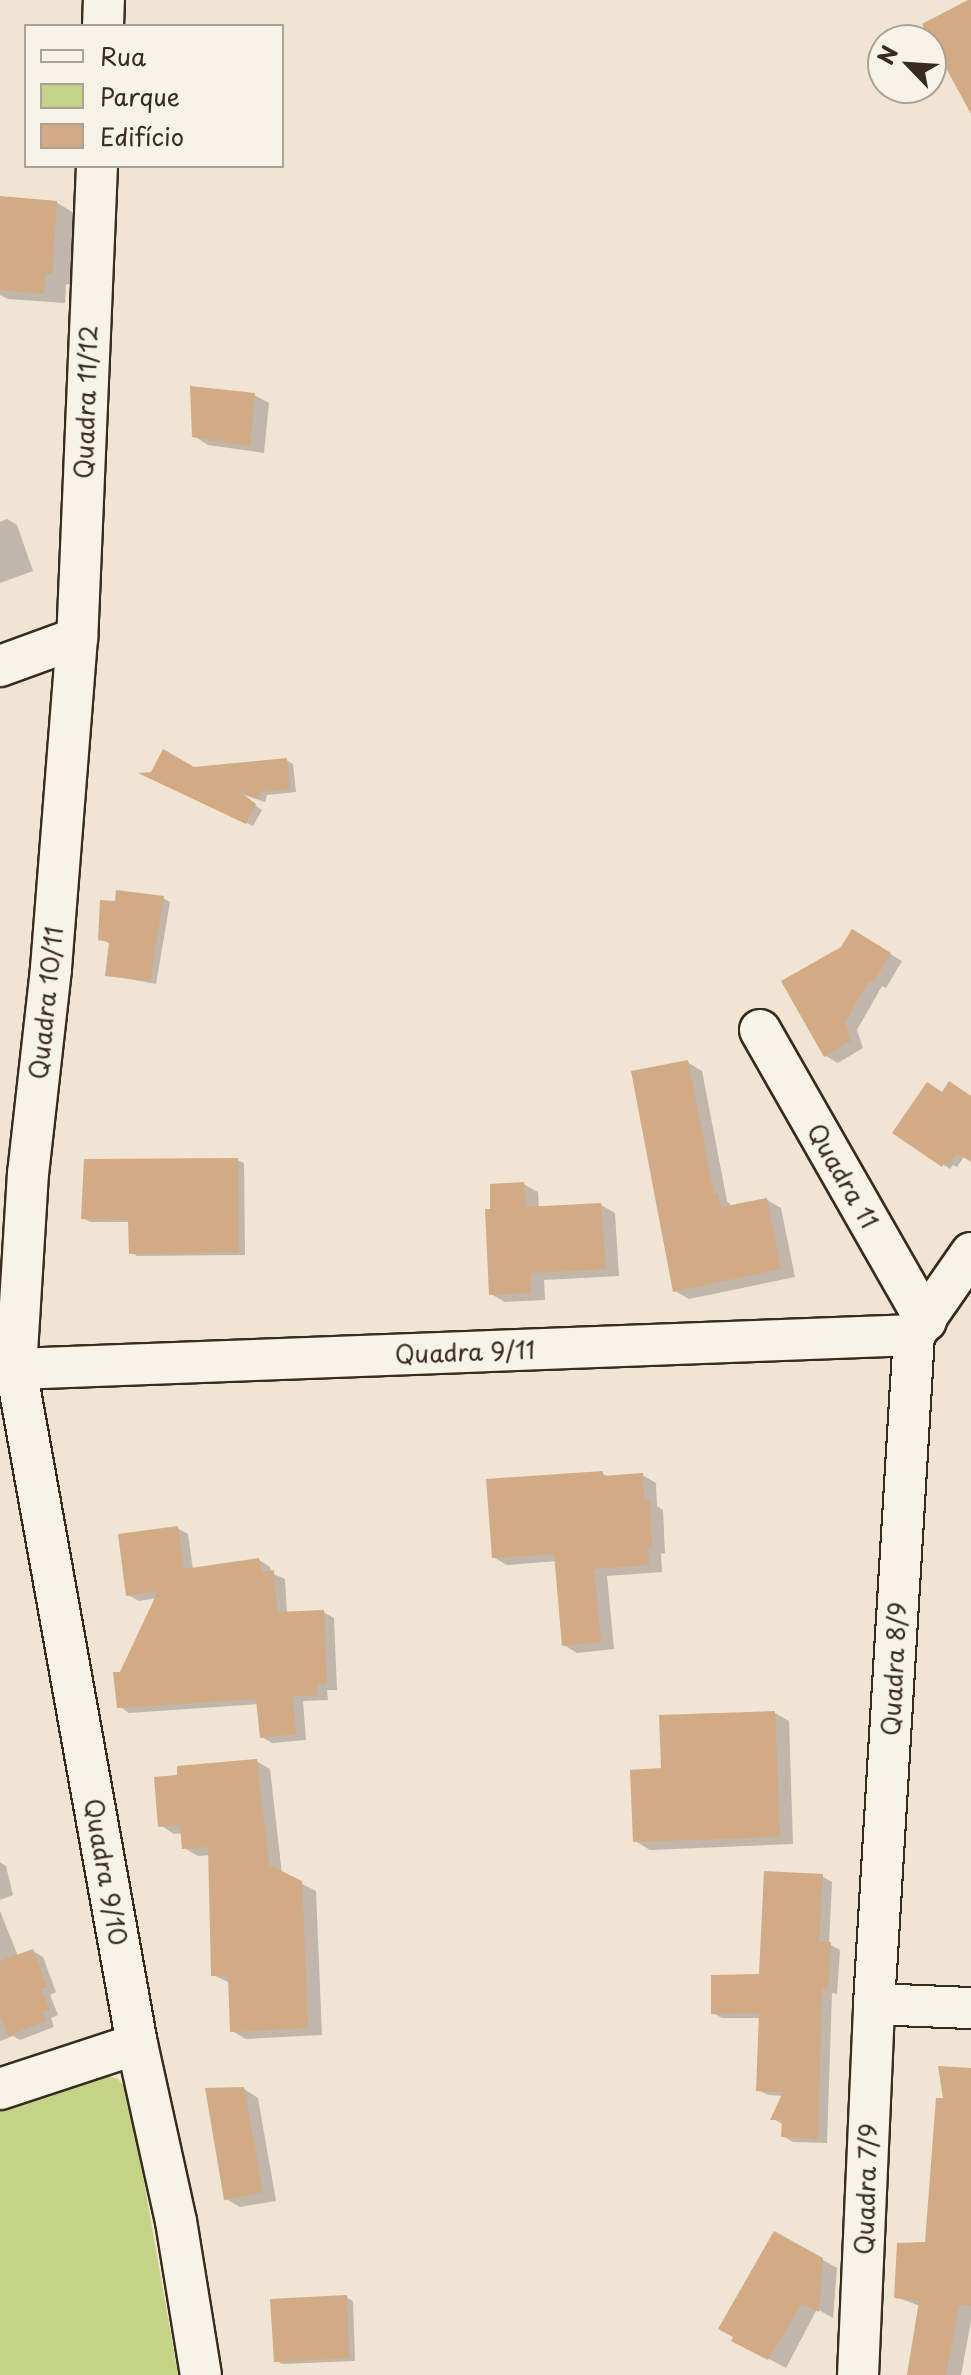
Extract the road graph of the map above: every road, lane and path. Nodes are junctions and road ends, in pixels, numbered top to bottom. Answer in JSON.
{"nodes":[{"id":1,"x":104,"y":0,"type":"edge"},
{"id":2,"x":103,"y":24,"type":"edge"},
{"id":3,"x":97,"y":168,"type":"edge"},
{"id":4,"x":77,"y":638,"type":"junction"},
{"id":5,"x":0,"y":666,"type":"edge"},
{"id":6,"x":760,"y":1030,"type":"dead end"},
{"id":7,"x":971,"y":1253,"type":"edge"},
{"id":8,"x":920,"y":1328,"type":"junction"},
{"id":9,"x":8,"y":1372,"type":"edge"},
{"id":10,"x":874,"y":2004,"type":"junction"},
{"id":11,"x":971,"y":2008,"type":"edge"},
{"id":12,"x":137,"y":2044,"type":"junction"},
{"id":13,"x":0,"y":2089,"type":"edge"},
{"id":14,"x":201,"y":2375,"type":"edge"},
{"id":15,"x":858,"y":2375,"type":"edge"}],
"edges":[{"from":1,"to":2,"type":"street"},
{"from":3,"to":4,"type":"street","name":"Quadra 11/12"},
{"from":4,"to":5,"type":"street"},
{"from":4,"to":9,"type":"street","name":"Quadra 10/11"},
{"from":6,"to":8,"type":"street","name":"Quadra 11"},
{"from":7,"to":8,"type":"street"},
{"from":8,"to":9,"type":"street","name":"Quadra 9/11"},
{"from":8,"to":10,"type":"street","name":"Quadra 8/9"},
{"from":9,"to":12,"type":"street","name":"Quadra 9/10"},
{"from":10,"to":11,"type":"street"},
{"from":10,"to":15,"type":"street","name":"Quadra 7/9"},
{"from":12,"to":13,"type":"street"},
{"from":12,"to":14,"type":"street","name":"Quadra 9/10"}]}
